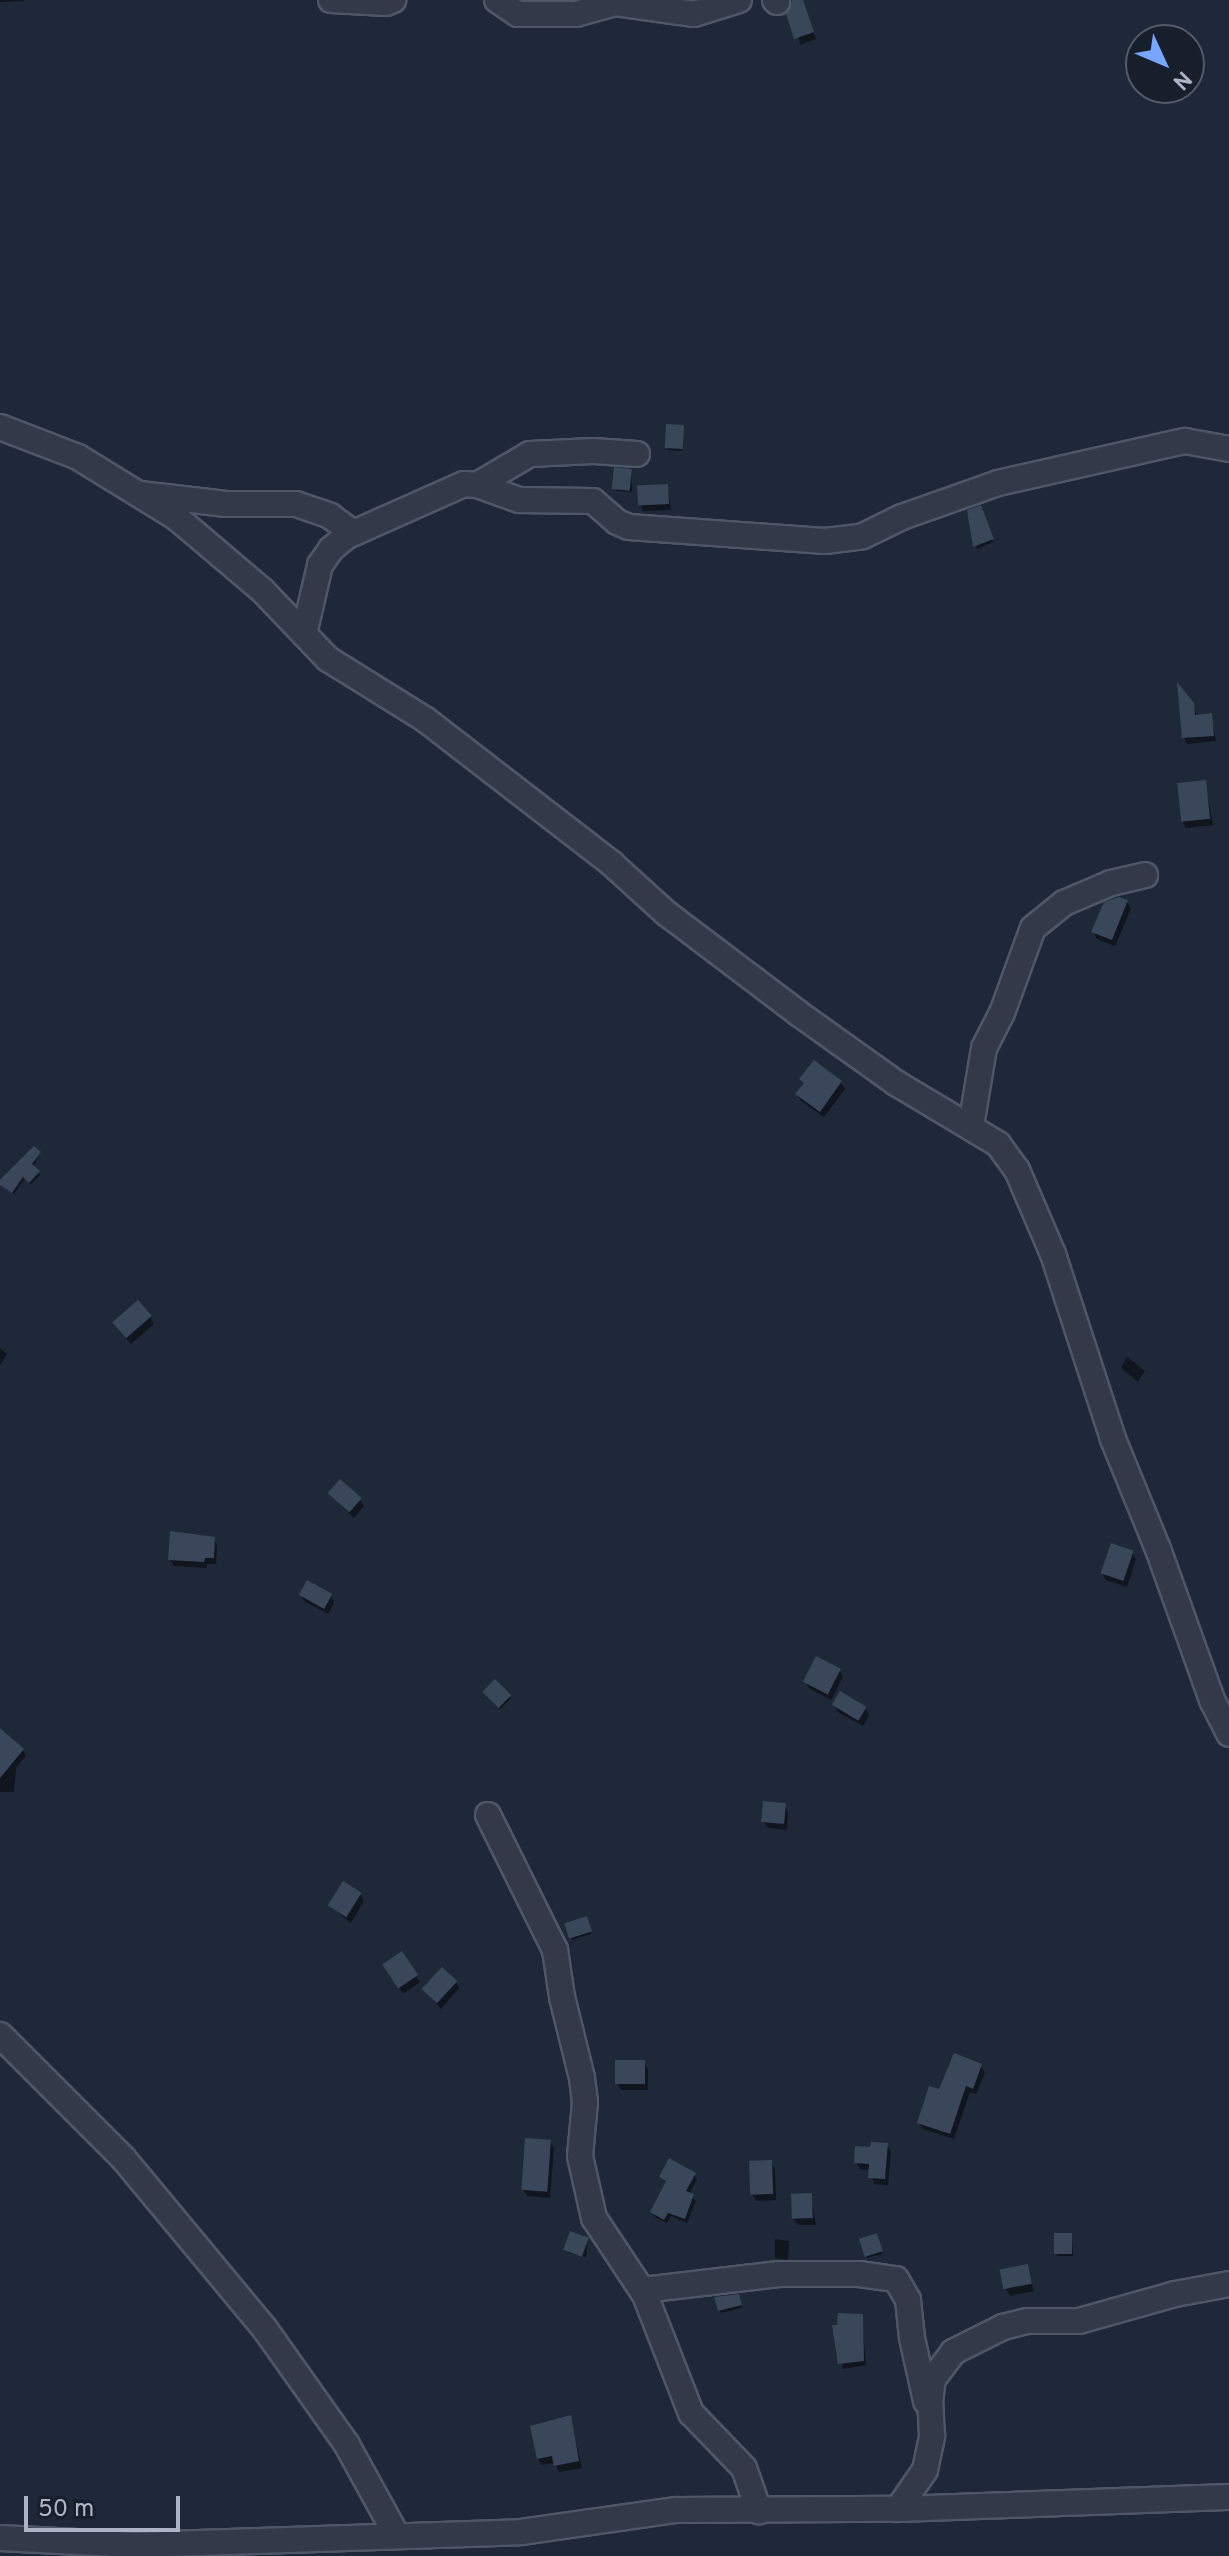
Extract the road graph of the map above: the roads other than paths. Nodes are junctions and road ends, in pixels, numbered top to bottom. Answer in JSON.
{"nodes":[{"id":1,"x":331,"y":0,"type":"edge"},
{"id":2,"x":393,"y":0,"type":"edge"},
{"id":3,"x":497,"y":0,"type":"edge"},
{"id":4,"x":739,"y":0,"type":"edge"},
{"id":5,"x":0,"y":427,"type":"edge"},
{"id":6,"x":1229,"y":449,"type":"edge"},
{"id":7,"x":637,"y":454,"type":"dead end"},
{"id":8,"x":477,"y":485,"type":"junction"},
{"id":9,"x":137,"y":493,"type":"junction"},
{"id":10,"x":353,"y":533,"type":"junction"},
{"id":11,"x":304,"y":634,"type":"junction"},
{"id":12,"x":1145,"y":875,"type":"dead end"},
{"id":13,"x":971,"y":1126,"type":"junction"},
{"id":14,"x":1229,"y":1734,"type":"edge"},
{"id":15,"x":488,"y":1815,"type":"dead end"},
{"id":16,"x":0,"y":2035,"type":"edge"},
{"id":17,"x":1229,"y":2284,"type":"edge"},
{"id":18,"x":643,"y":2290,"type":"junction"},
{"id":19,"x":931,"y":2415,"type":"junction"},
{"id":20,"x":1229,"y":2497,"type":"edge"},
{"id":21,"x":898,"y":2509,"type":"junction"},
{"id":22,"x":759,"y":2511,"type":"junction"},
{"id":23,"x":396,"y":2534,"type":"junction"},
{"id":24,"x":0,"y":2538,"type":"edge"},
{"id":25,"x":28,"y":2548,"type":"edge"}],
"edges":[{"from":1,"to":2,"type":"street"},
{"from":3,"to":4,"type":"street"},
{"from":5,"to":9,"type":"street"},
{"from":6,"to":8,"type":"street"},
{"from":7,"to":8,"type":"street"},
{"from":8,"to":10,"type":"street"},
{"from":9,"to":10,"type":"street"},
{"from":9,"to":11,"type":"street"},
{"from":10,"to":11,"type":"street"},
{"from":11,"to":13,"type":"street"},
{"from":12,"to":13,"type":"street"},
{"from":13,"to":14,"type":"street"},
{"from":15,"to":18,"type":"street"},
{"from":16,"to":23,"type":"street"},
{"from":17,"to":19,"type":"street"},
{"from":18,"to":19,"type":"street"},
{"from":18,"to":22,"type":"street"},
{"from":19,"to":21,"type":"street"},
{"from":20,"to":21,"type":"street"},
{"from":21,"to":22,"type":"street"},
{"from":22,"to":23,"type":"street"},
{"from":23,"to":25,"type":"street"},
{"from":24,"to":25,"type":"street"}]}
